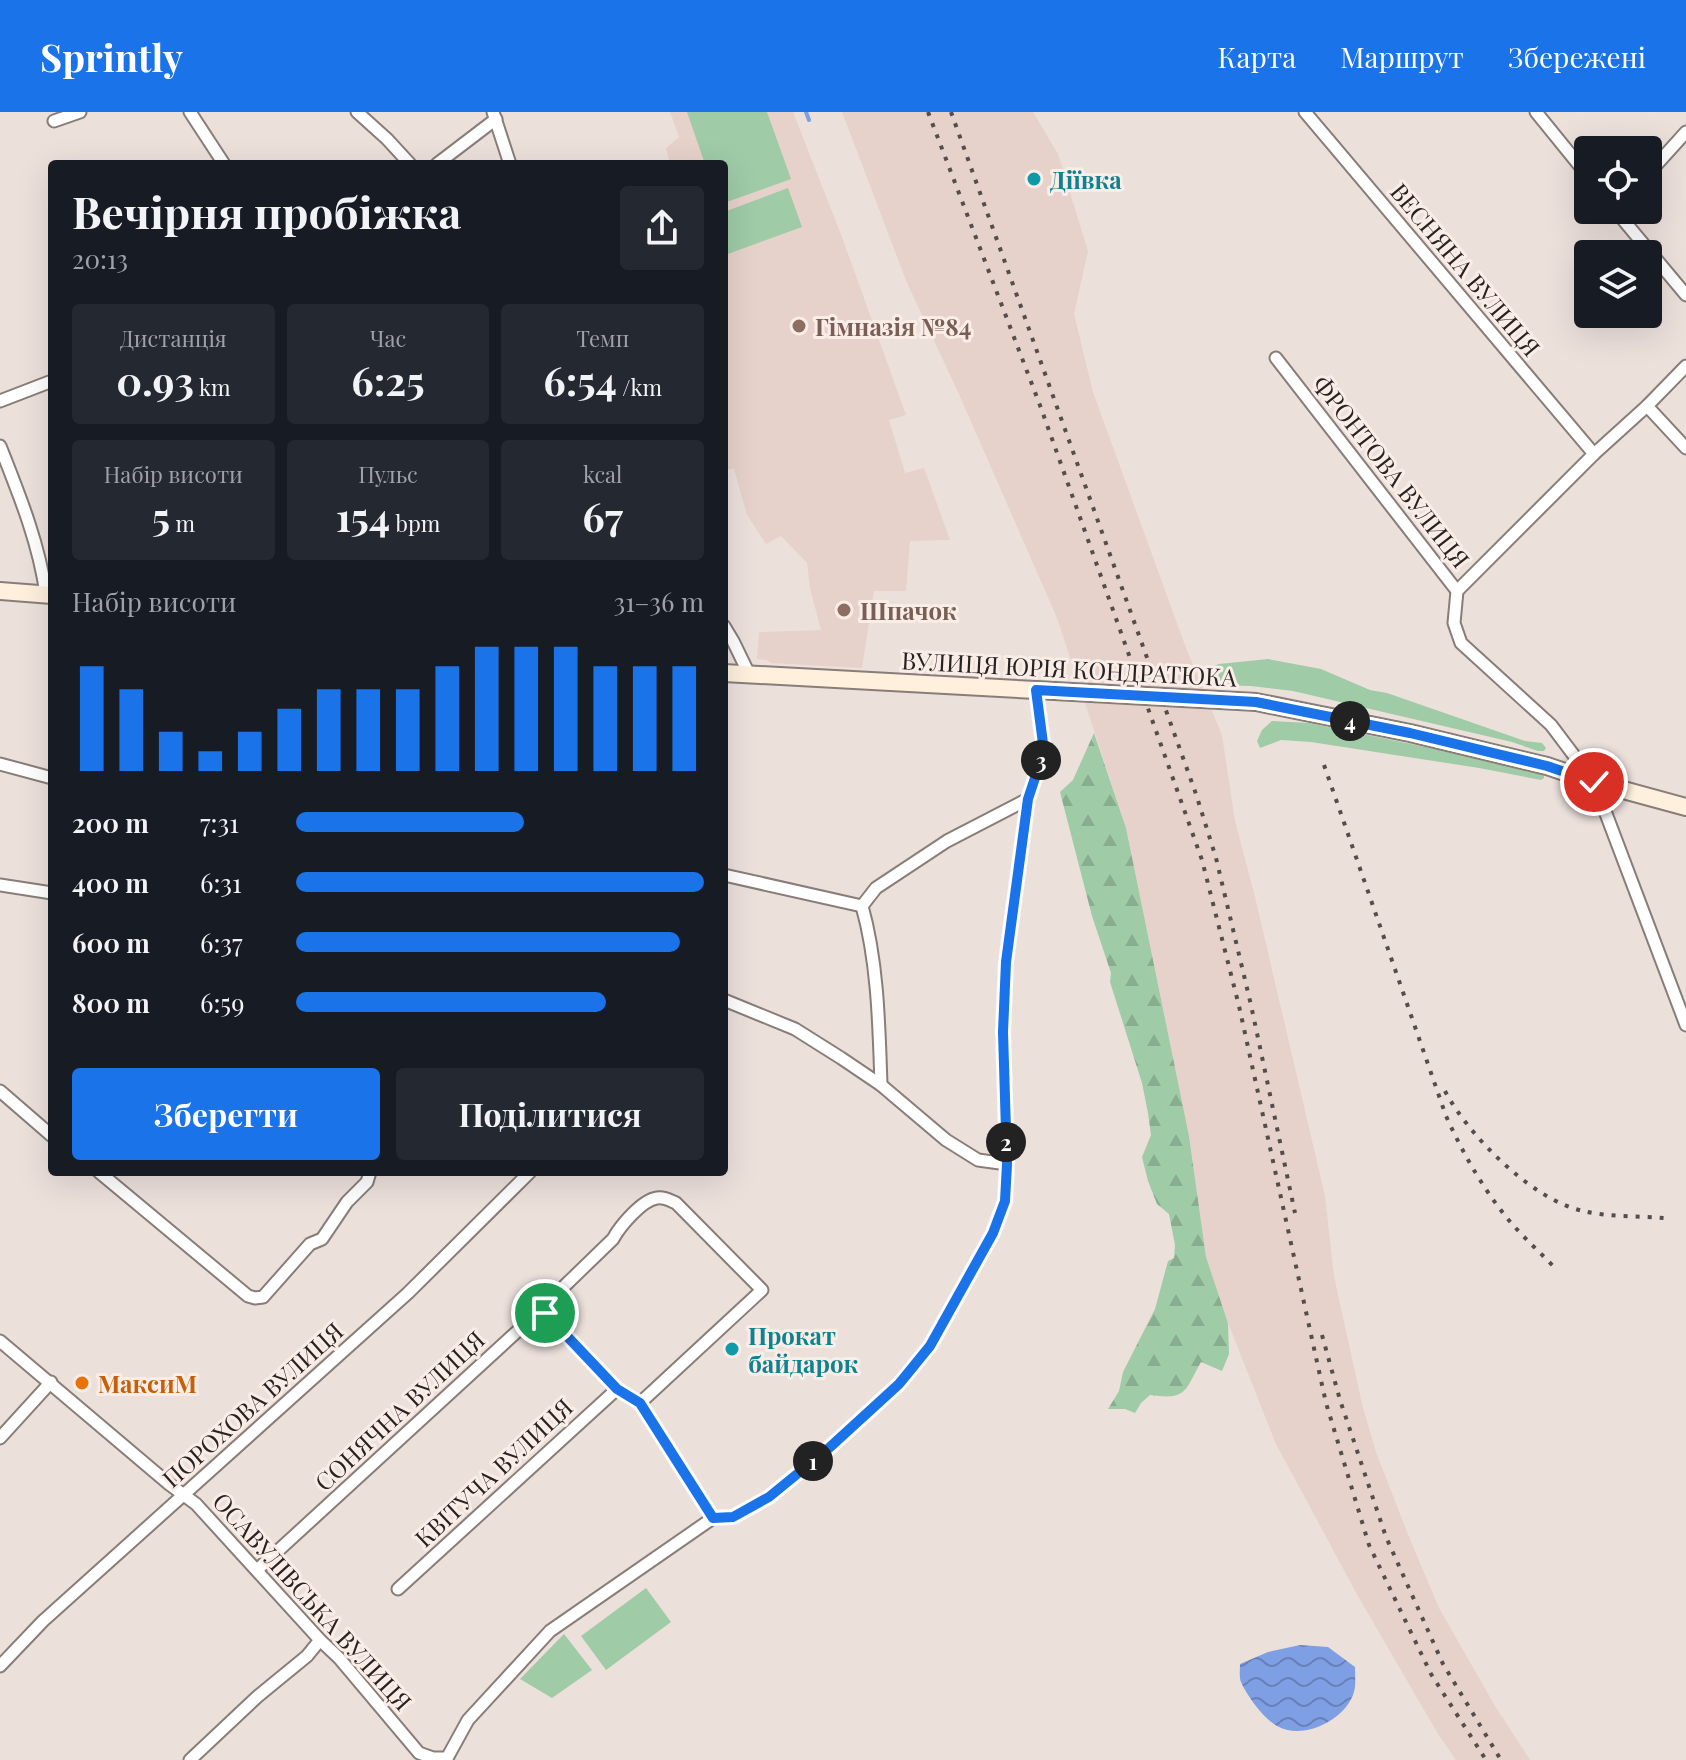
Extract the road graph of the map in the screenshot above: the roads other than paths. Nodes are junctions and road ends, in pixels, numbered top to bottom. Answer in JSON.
{"nodes":[{"id":1,"x":80,"y":112,"type":"edge"},
{"id":2,"x":190,"y":112,"type":"edge"},
{"id":3,"x":357,"y":112,"type":"edge"},
{"id":4,"x":1305,"y":112,"type":"edge"},
{"id":5,"x":1536,"y":112,"type":"edge"},
{"id":6,"x":494,"y":116,"type":"edge"},
{"id":7,"x":54,"y":121,"type":"dead end"},
{"id":8,"x":1686,"y":132,"type":"edge"},
{"id":9,"x":1574,"y":159,"type":"edge"},
{"id":10,"x":1662,"y":159,"type":"edge"},
{"id":11,"x":221,"y":160,"type":"edge"},
{"id":12,"x":406,"y":160,"type":"edge"},
{"id":13,"x":442,"y":160,"type":"edge"},
{"id":14,"x":509,"y":160,"type":"edge"},
{"id":15,"x":1627,"y":224,"type":"edge"},
{"id":16,"x":1686,"y":295,"type":"edge"},
{"id":17,"x":1276,"y":358,"type":"dead end"},
{"id":18,"x":1686,"y":366,"type":"edge"},
{"id":19,"x":48,"y":383,"type":"edge"},
{"id":20,"x":0,"y":401,"type":"edge"},
{"id":21,"x":1647,"y":406,"type":"junction"},
{"id":22,"x":0,"y":446,"type":"edge"},
{"id":23,"x":1686,"y":448,"type":"edge"},
{"id":24,"x":1594,"y":454,"type":"junction"},
{"id":25,"x":0,"y":591,"type":"edge"},
{"id":26,"x":48,"y":591,"type":"edge"},
{"id":27,"x":1457,"y":591,"type":"junction"},
{"id":28,"x":48,"y":595,"type":"edge"},
{"id":29,"x":728,"y":633,"type":"edge"},
{"id":30,"x":728,"y":673,"type":"edge"},
{"id":31,"x":749,"y":674,"type":"junction"},
{"id":32,"x":1036,"y":690,"type":"junction"},
{"id":33,"x":0,"y":764,"type":"edge"},
{"id":34,"x":48,"y":777,"type":"edge"},
{"id":35,"x":1594,"y":782,"type":"junction"},
{"id":36,"x":1028,"y":799,"type":"junction"},
{"id":37,"x":1686,"y":807,"type":"edge"},
{"id":38,"x":728,"y":876,"type":"edge"},
{"id":39,"x":0,"y":885,"type":"edge"},
{"id":40,"x":48,"y":892,"type":"edge"},
{"id":41,"x":862,"y":906,"type":"junction"},
{"id":42,"x":728,"y":1002,"type":"edge"},
{"id":43,"x":1686,"y":1025,"type":"edge"},
{"id":44,"x":881,"y":1085,"type":"junction"},
{"id":45,"x":0,"y":1091,"type":"edge"},
{"id":46,"x":48,"y":1133,"type":"edge"},
{"id":47,"x":1007,"y":1164,"type":"junction"},
{"id":48,"x":104,"y":1176,"type":"edge"},
{"id":49,"x":369,"y":1176,"type":"edge"},
{"id":50,"x":526,"y":1176,"type":"edge"},
{"id":51,"x":545,"y":1313,"type":"junction"},
{"id":52,"x":0,"y":1341,"type":"edge"},
{"id":53,"x":51,"y":1382,"type":"junction"},
{"id":54,"x":617,"y":1389,"type":"junction"},
{"id":55,"x":640,"y":1403,"type":"junction"},
{"id":56,"x":0,"y":1438,"type":"edge"},
{"id":57,"x":184,"y":1495,"type":"junction"},
{"id":58,"x":713,"y":1518,"type":"junction"},
{"id":59,"x":257,"y":1570,"type":"junction"},
{"id":60,"x":398,"y":1589,"type":"dead end"},
{"id":61,"x":320,"y":1640,"type":"junction"},
{"id":62,"x":0,"y":1666,"type":"edge"},
{"id":63,"x":447,"y":1759,"type":"edge"},
{"id":64,"x":190,"y":1760,"type":"edge"}],
"edges":[{"from":1,"to":7,"type":"street"},
{"from":2,"to":11,"type":"street"},
{"from":3,"to":12,"type":"street"},
{"from":4,"to":24,"type":"street","name":"ВЕСНЯНА ВУЛИЦЯ"},
{"from":5,"to":9,"type":"street"},
{"from":6,"to":13,"type":"street"},
{"from":6,"to":14,"type":"street"},
{"from":8,"to":10,"type":"street"},
{"from":15,"to":16,"type":"street"},
{"from":17,"to":27,"type":"street","name":"ФРОНТОВА ВУЛИЦЯ"},
{"from":18,"to":21,"type":"street"},
{"from":19,"to":20,"type":"street"},
{"from":21,"to":23,"type":"street"},
{"from":21,"to":24,"type":"street"},
{"from":22,"to":26,"type":"street"},
{"from":24,"to":27,"type":"street"},
{"from":25,"to":28,"type":"street"},
{"from":27,"to":35,"type":"street","name":"ФРОНТОВА ВУЛИЦЯ"},
{"from":29,"to":31,"type":"street"},
{"from":30,"to":31,"type":"street","name":"ВУЛИЦЯ ЮРІЯ КОНДРАТЮКА"},
{"from":31,"to":32,"type":"street","name":"ВУЛИЦЯ ЮРІЯ КОНДРАТЮКА"},
{"from":32,"to":35,"type":"street","name":"ВУЛИЦЯ ЮРІЯ КОНДРАТЮКА","bridge":true},
{"from":32,"to":36,"type":"street"},
{"from":33,"to":34,"type":"street"},
{"from":35,"to":37,"type":"street","name":"ВУЛИЦЯ ЮРІЯ КОНДРАТЮКА"},
{"from":35,"to":43,"type":"street","name":"ФРОНТОВА ВУЛИЦЯ"},
{"from":36,"to":41,"type":"street"},
{"from":36,"to":47,"type":"street"},
{"from":38,"to":41,"type":"street"},
{"from":39,"to":40,"type":"street"},
{"from":41,"to":44,"type":"street"},
{"from":42,"to":44,"type":"street"},
{"from":44,"to":47,"type":"street"},
{"from":45,"to":46,"type":"street"},
{"from":47,"to":58,"type":"street"},
{"from":48,"to":49,"type":"street"},
{"from":50,"to":57,"type":"street","name":"ПОРОХОВА ВУЛИЦЯ"},
{"from":51,"to":54,"type":"street"},
{"from":51,"to":55,"type":"street","name":"СОНЯЧНА ВУЛИЦЯ"},
{"from":51,"to":59,"type":"street","name":"СОНЯЧНА ВУЛИЦЯ"},
{"from":52,"to":53,"type":"street","name":"ОСАВУЛІВСЬКА ВУЛИЦЯ"},
{"from":53,"to":56,"type":"street"},
{"from":53,"to":57,"type":"street","name":"ОСАВУЛІВСЬКА ВУЛИЦЯ"},
{"from":54,"to":55,"type":"street"},
{"from":54,"to":60,"type":"street","name":"КВІТУЧА ВУЛИЦЯ"},
{"from":55,"to":58,"type":"street"},
{"from":57,"to":59,"type":"street","name":"ОСАВУЛІВСЬКА ВУЛИЦЯ"},
{"from":57,"to":62,"type":"street","name":"ПОРОХОВА ВУЛИЦЯ"},
{"from":58,"to":63,"type":"street"},
{"from":59,"to":61,"type":"street","name":"ОСАВУЛІВСЬКА ВУЛИЦЯ"},
{"from":61,"to":63,"type":"street","name":"ОСАВУЛІВСЬКА ВУЛИЦЯ"},
{"from":61,"to":64,"type":"street"}]}
